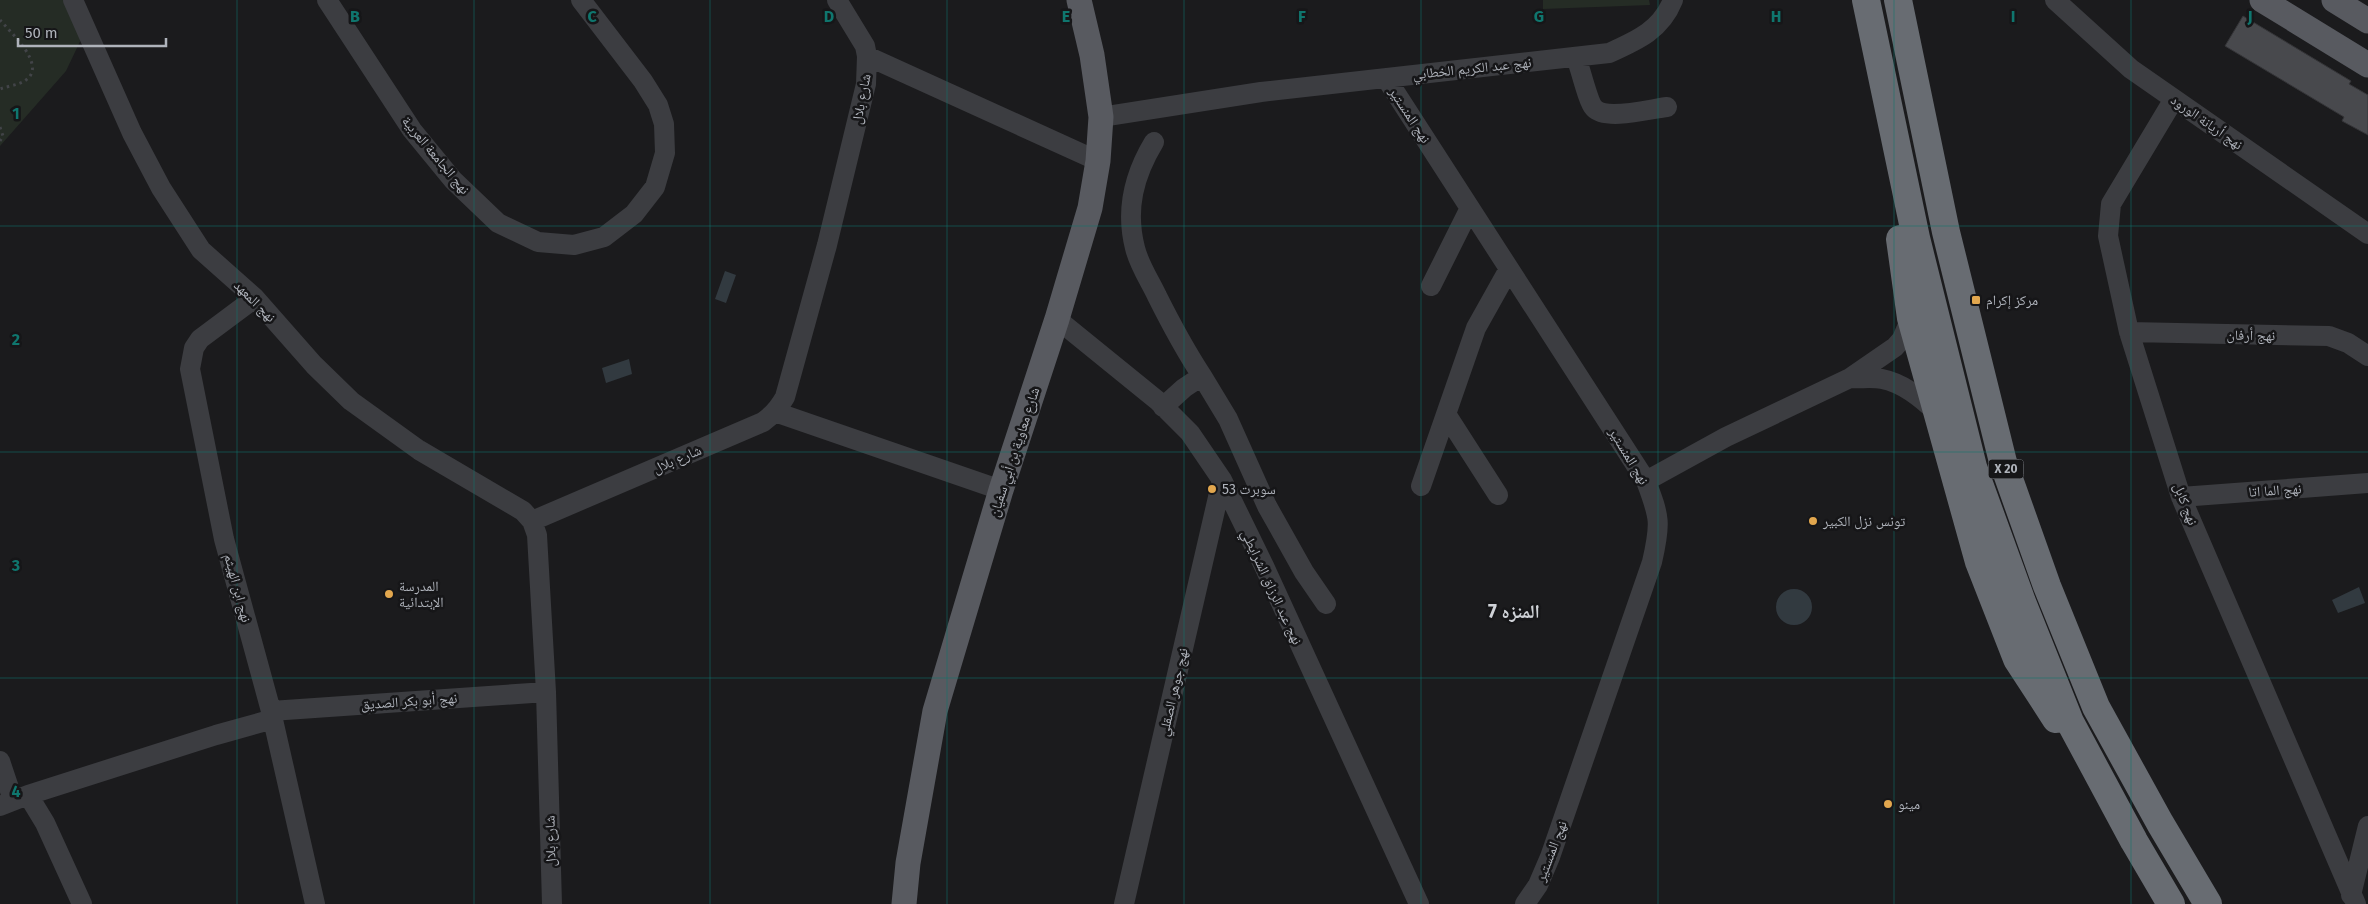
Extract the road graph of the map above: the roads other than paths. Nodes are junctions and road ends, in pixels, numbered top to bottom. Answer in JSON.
{"nodes":[{"id":1,"x":73,"y":0,"type":"edge"},
{"id":2,"x":326,"y":0,"type":"edge"},
{"id":3,"x":581,"y":0,"type":"edge"},
{"id":4,"x":837,"y":0,"type":"edge"},
{"id":5,"x":1078,"y":0,"type":"edge"},
{"id":6,"x":1673,"y":0,"type":"edge"},
{"id":7,"x":1866,"y":0,"type":"edge"},
{"id":8,"x":1898,"y":0,"type":"edge"},
{"id":9,"x":2055,"y":0,"type":"edge"},
{"id":10,"x":2262,"y":0,"type":"edge"},
{"id":11,"x":2334,"y":0,"type":"edge"},
{"id":12,"x":2368,"y":21,"type":"edge"},
{"id":13,"x":1874,"y":46,"type":"junction"},
{"id":14,"x":867,"y":56,"type":"junction"},
{"id":15,"x":1576,"y":57,"type":"junction"},
{"id":16,"x":2368,"y":65,"type":"edge"},
{"id":17,"x":1386,"y":78,"type":"junction"},
{"id":18,"x":2174,"y":99,"type":"junction"},
{"id":19,"x":1667,"y":107,"type":"dead end"},
{"id":20,"x":1101,"y":117,"type":"junction"},
{"id":21,"x":1154,"y":142,"type":"dead end"},
{"id":22,"x":1098,"y":161,"type":"junction"},
{"id":23,"x":1470,"y":208,"type":"junction"},
{"id":24,"x":2368,"y":234,"type":"edge"},
{"id":25,"x":1509,"y":269,"type":"junction"},
{"id":26,"x":1431,"y":286,"type":"dead end"},
{"id":27,"x":255,"y":298,"type":"junction"},
{"id":28,"x":1911,"y":318,"type":"junction"},
{"id":29,"x":1057,"y":319,"type":"junction"},
{"id":30,"x":2129,"y":332,"type":"junction"},
{"id":31,"x":2368,"y":356,"type":"edge"},
{"id":32,"x":1202,"y":376,"type":"junction"},
{"id":33,"x":1850,"y":378,"type":"junction"},
{"id":34,"x":1163,"y":407,"type":"junction"},
{"id":35,"x":776,"y":412,"type":"junction"},
{"id":36,"x":1936,"y":412,"type":"junction"},
{"id":37,"x":1446,"y":414,"type":"junction"},
{"id":38,"x":1222,"y":480,"type":"junction"},
{"id":39,"x":1646,"y":481,"type":"junction"},
{"id":40,"x":2368,"y":482,"type":"edge"},
{"id":41,"x":1421,"y":486,"type":"dead end"},
{"id":42,"x":1001,"y":490,"type":"junction"},
{"id":43,"x":1498,"y":495,"type":"dead end"},
{"id":44,"x":2181,"y":496,"type":"junction"},
{"id":45,"x":532,"y":521,"type":"junction"},
{"id":46,"x":1326,"y":604,"type":"dead end"},
{"id":47,"x":546,"y":692,"type":"junction"},
{"id":48,"x":272,"y":715,"type":"junction"},
{"id":49,"x":0,"y":761,"type":"edge"},
{"id":50,"x":14,"y":800,"type":"edge"},
{"id":51,"x":2368,"y":826,"type":"edge"},
{"id":52,"x":2134,"y":841,"type":"junction"},
{"id":53,"x":2189,"y":872,"type":"junction"},
{"id":54,"x":2166,"y":898,"type":"edge"},
{"id":55,"x":2354,"y":899,"type":"edge"},
{"id":56,"x":82,"y":904,"type":"edge"},
{"id":57,"x":315,"y":904,"type":"edge"},
{"id":58,"x":552,"y":904,"type":"edge"},
{"id":59,"x":904,"y":904,"type":"edge"},
{"id":60,"x":1124,"y":904,"type":"edge"},
{"id":61,"x":1419,"y":904,"type":"edge"},
{"id":62,"x":1525,"y":904,"type":"edge"},
{"id":63,"x":2208,"y":904,"type":"edge"},
{"id":64,"x":2212,"y":904,"type":"edge"}],
"edges":[{"from":1,"to":27,"type":"street","name":"نهج المعهد"},
{"from":2,"to":3,"type":"street","name":"نهج الجامعة العربية"},
{"from":4,"to":14,"type":"street","name":"شارع بلال"},
{"from":5,"to":20,"type":"main road","name":"شارع معاوية بن أبي سفيان"},
{"from":6,"to":15,"type":"street","name":"نهج عبد الكريم الخطابي"},
{"from":7,"to":13,"type":"highway","number":"X 20"},
{"from":8,"to":53,"type":"highway","number":"X 20"},
{"from":9,"to":18,"type":"street","name":"نهج أريانة الورود"},
{"from":10,"to":16,"type":"main road"},
{"from":11,"to":12,"type":"main road"},
{"from":13,"to":28,"type":"highway"},
{"from":13,"to":52,"type":"highway","number":"X 20"},
{"from":14,"to":22,"type":"street"},
{"from":14,"to":35,"type":"street","name":"شارع بلال"},
{"from":15,"to":17,"type":"street","name":"نهج عبد الكريم الخطابي"},
{"from":15,"to":19,"type":"street"},
{"from":17,"to":20,"type":"street","name":"نهج عبد الكريم الخطابي"},
{"from":17,"to":23,"type":"street","name":"نهج المنستير"},
{"from":18,"to":24,"type":"street","name":"نهج أريانة الورود"},
{"from":18,"to":30,"type":"street","name":"نهج كابل"},
{"from":20,"to":22,"type":"main road","name":"شارع معاوية بن أبي سفيان"},
{"from":21,"to":32,"type":"street"},
{"from":22,"to":29,"type":"main road","name":"شارع معاوية بن أبي سفيان"},
{"from":23,"to":25,"type":"street","name":"نهج المنستير"},
{"from":23,"to":26,"type":"street"},
{"from":25,"to":37,"type":"street"},
{"from":25,"to":39,"type":"street","name":"نهج المنستير"},
{"from":27,"to":45,"type":"street","name":"نهج المعهد"},
{"from":27,"to":48,"type":"street","name":"نهج ابن الهيثم"},
{"from":28,"to":33,"type":"street"},
{"from":28,"to":36,"type":"highway"},
{"from":29,"to":34,"type":"street","name":"نهج عبد الرزاق الشرايطي"},
{"from":29,"to":42,"type":"main road","name":"شارع معاوية بن أبي سفيان"},
{"from":30,"to":31,"type":"street","name":"نهج أرفان"},
{"from":30,"to":44,"type":"street","name":"نهج كابل"},
{"from":32,"to":34,"type":"street"},
{"from":32,"to":46,"type":"street"},
{"from":33,"to":36,"type":"street"},
{"from":33,"to":39,"type":"street"},
{"from":34,"to":38,"type":"street","name":"نهج عبد الرزاق الشرايطي"},
{"from":35,"to":42,"type":"street"},
{"from":35,"to":45,"type":"street","name":"شارع بلال"},
{"from":36,"to":52,"type":"highway"},
{"from":37,"to":41,"type":"street"},
{"from":37,"to":43,"type":"street"},
{"from":38,"to":60,"type":"street","name":"نهج جوهر الصقلي"},
{"from":38,"to":61,"type":"street","name":"نهج عبد الرزاق الشرايطي"},
{"from":39,"to":62,"type":"street","name":"نهج المنستير"},
{"from":40,"to":44,"type":"street","name":"نهج الما اتا"},
{"from":42,"to":59,"type":"main road","name":"شارع معاوية بن أبي سفيان"},
{"from":44,"to":55,"type":"street","name":"نهج كابل"},
{"from":45,"to":47,"type":"street","name":"شارع بلال"},
{"from":47,"to":48,"type":"street","name":"نهج أبو بكر الصديق"},
{"from":47,"to":58,"type":"street","name":"شارع بلال"},
{"from":48,"to":50,"type":"street","name":"نهج أبو بكر الصديق"},
{"from":48,"to":57,"type":"street","name":"نهج ابن الهيثم"},
{"from":49,"to":50,"type":"street"},
{"from":50,"to":56,"type":"street"},
{"from":51,"to":55,"type":"street"},
{"from":52,"to":54,"type":"highway","number":"X 20"},
{"from":53,"to":63,"type":"highway","number":"X 20"},
{"from":53,"to":64,"type":"highway"}]}
